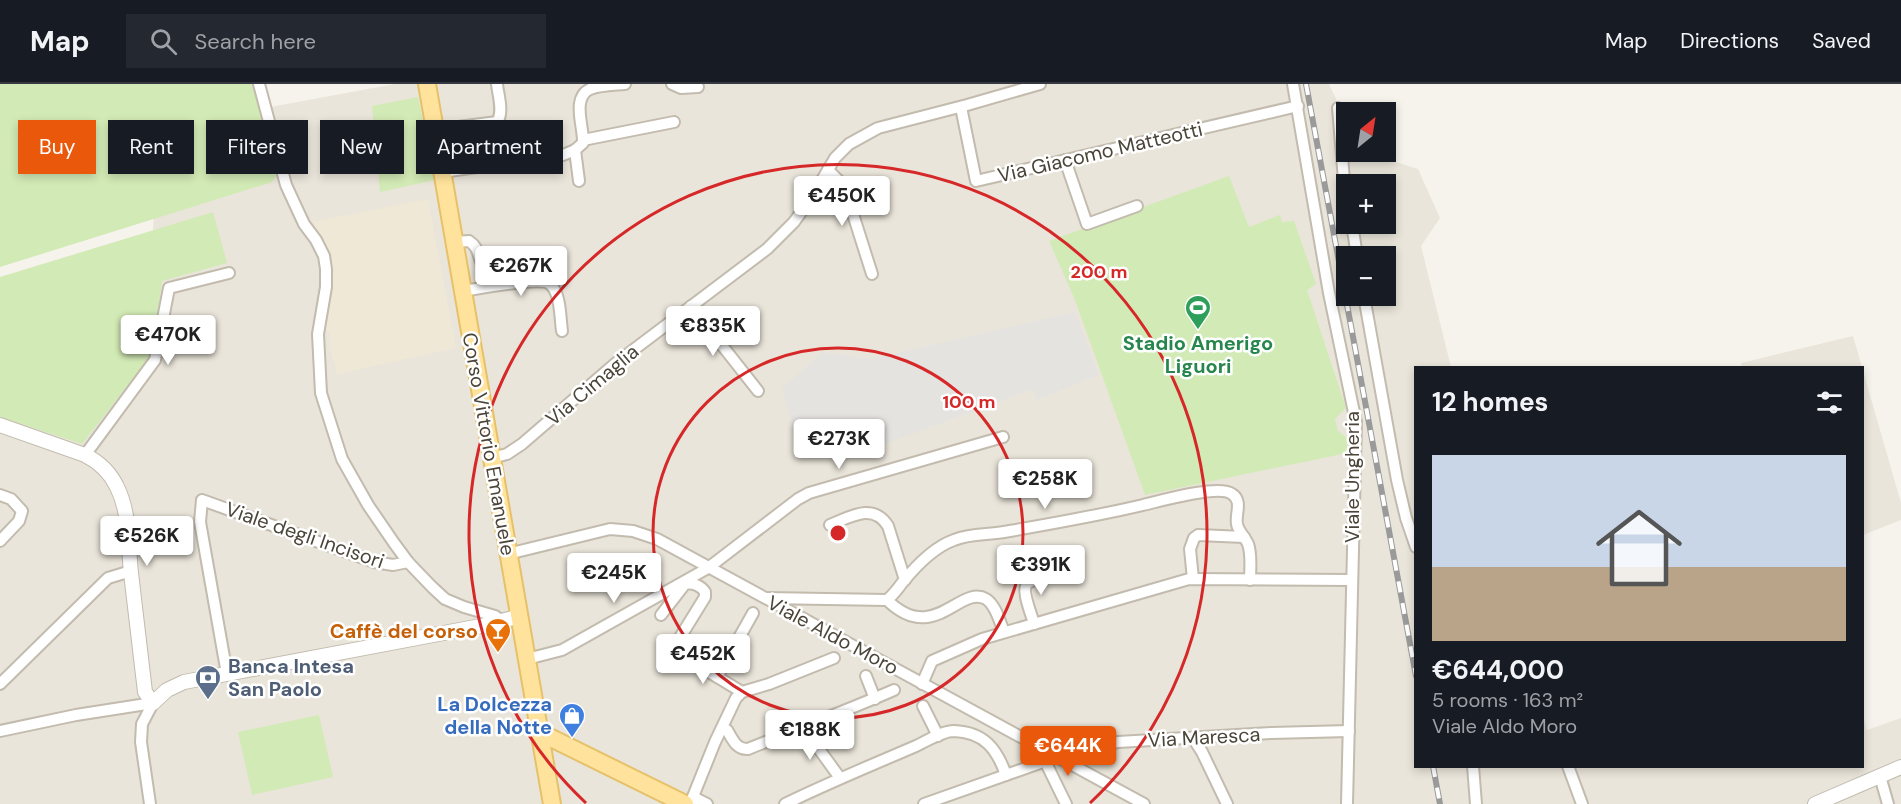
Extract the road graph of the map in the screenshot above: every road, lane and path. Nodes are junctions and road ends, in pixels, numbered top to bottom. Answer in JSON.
{"nodes":[{"id":1,"x":259,"y":84,"type":"edge"},
{"id":2,"x":427,"y":84,"type":"edge"},
{"id":3,"x":497,"y":84,"type":"edge"},
{"id":4,"x":625,"y":84,"type":"edge"},
{"id":5,"x":672,"y":84,"type":"edge"},
{"id":6,"x":1040,"y":84,"type":"edge"},
{"id":7,"x":1293,"y":84,"type":"edge"},
{"id":8,"x":698,"y":87,"type":"dead end"},
{"id":9,"x":1298,"y":106,"type":"junction"},
{"id":10,"x":961,"y":107,"type":"junction"},
{"id":11,"x":433,"y":120,"type":"edge"},
{"id":12,"x":498,"y":120,"type":"edge"},
{"id":13,"x":674,"y":122,"type":"dead end"},
{"id":14,"x":583,"y":140,"type":"junction"},
{"id":15,"x":575,"y":150,"type":"junction"},
{"id":16,"x":563,"y":154,"type":"edge"},
{"id":17,"x":1065,"y":160,"type":"junction"},
{"id":18,"x":828,"y":170,"type":"junction"},
{"id":19,"x":442,"y":174,"type":"edge"},
{"id":20,"x":579,"y":181,"type":"dead end"},
{"id":21,"x":1137,"y":206,"type":"dead end"},
{"id":22,"x":454,"y":242,"type":"junction"},
{"id":23,"x":541,"y":269,"type":"dead end"},
{"id":24,"x":229,"y":273,"type":"dead end"},
{"id":25,"x":872,"y":274,"type":"dead end"},
{"id":26,"x":462,"y":291,"type":"junction"},
{"id":27,"x":692,"y":306,"type":"junction"},
{"id":28,"x":1366,"y":306,"type":"edge"},
{"id":29,"x":562,"y":331,"type":"dead end"},
{"id":30,"x":758,"y":391,"type":"dead end"},
{"id":31,"x":0,"y":425,"type":"edge"},
{"id":32,"x":1003,"y":437,"type":"dead end"},
{"id":33,"x":86,"y":455,"type":"junction"},
{"id":34,"x":492,"y":458,"type":"junction"},
{"id":35,"x":0,"y":495,"type":"edge"},
{"id":36,"x":831,"y":525,"type":"dead end"},
{"id":37,"x":1244,"y":537,"type":"junction"},
{"id":38,"x":0,"y":541,"type":"edge"},
{"id":39,"x":1414,"y":541,"type":"edge"},
{"id":40,"x":508,"y":554,"type":"junction"},
{"id":41,"x":408,"y":562,"type":"junction"},
{"id":42,"x":708,"y":568,"type":"junction"},
{"id":43,"x":131,"y":571,"type":"junction"},
{"id":44,"x":1056,"y":574,"type":"dead end"},
{"id":45,"x":1193,"y":579,"type":"junction"},
{"id":46,"x":905,"y":580,"type":"junction"},
{"id":47,"x":1250,"y":580,"type":"junction"},
{"id":48,"x":1352,"y":580,"type":"junction"},
{"id":49,"x":764,"y":598,"type":"junction"},
{"id":50,"x":886,"y":600,"type":"junction"},
{"id":51,"x":753,"y":613,"type":"dead end"},
{"id":52,"x":661,"y":615,"type":"dead end"},
{"id":53,"x":520,"y":616,"type":"junction"},
{"id":54,"x":502,"y":621,"type":"junction"},
{"id":55,"x":1034,"y":624,"type":"junction"},
{"id":56,"x":1004,"y":632,"type":"junction"},
{"id":57,"x":834,"y":658,"type":"dead end"},
{"id":58,"x":527,"y":659,"type":"junction"},
{"id":59,"x":227,"y":674,"type":"junction"},
{"id":60,"x":866,"y":676,"type":"dead end"},
{"id":61,"x":717,"y":677,"type":"junction"},
{"id":62,"x":0,"y":684,"type":"edge"},
{"id":63,"x":922,"y":684,"type":"junction"},
{"id":64,"x":894,"y":690,"type":"dead end"},
{"id":65,"x":742,"y":692,"type":"junction"},
{"id":66,"x":875,"y":699,"type":"junction"},
{"id":67,"x":153,"y":703,"type":"junction"},
{"id":68,"x":923,"y":706,"type":"dead end"},
{"id":69,"x":803,"y":727,"type":"junction"},
{"id":70,"x":727,"y":730,"type":"dead end"},
{"id":71,"x":0,"y":731,"type":"edge"},
{"id":72,"x":1350,"y":731,"type":"junction"},
{"id":73,"x":539,"y":732,"type":"junction"},
{"id":74,"x":938,"y":736,"type":"junction"},
{"id":75,"x":1193,"y":738,"type":"junction"},
{"id":76,"x":1057,"y":757,"type":"junction"},
{"id":77,"x":1046,"y":761,"type":"junction"},
{"id":78,"x":1901,"y":767,"type":"edge"},
{"id":79,"x":1473,"y":768,"type":"edge"},
{"id":80,"x":1569,"y":768,"type":"edge"},
{"id":81,"x":1006,"y":775,"type":"junction"},
{"id":82,"x":1880,"y":776,"type":"junction"},
{"id":83,"x":840,"y":778,"type":"junction"},
{"id":84,"x":689,"y":802,"type":"edge"},
{"id":85,"x":150,"y":804,"type":"edge"},
{"id":86,"x":552,"y":804,"type":"edge"},
{"id":87,"x":707,"y":804,"type":"edge"},
{"id":88,"x":785,"y":804,"type":"edge"},
{"id":89,"x":924,"y":804,"type":"edge"},
{"id":90,"x":1066,"y":804,"type":"edge"},
{"id":91,"x":1144,"y":804,"type":"edge"},
{"id":92,"x":1227,"y":804,"type":"edge"},
{"id":93,"x":1347,"y":804,"type":"edge"},
{"id":94,"x":1476,"y":804,"type":"edge"},
{"id":95,"x":1582,"y":804,"type":"edge"},
{"id":96,"x":1815,"y":804,"type":"edge"},
{"id":97,"x":1888,"y":804,"type":"edge"}],
"edges":[{"from":1,"to":41,"type":"street"},
{"from":2,"to":11,"type":"main road","name":"Corso Vittorio Emanuele"},
{"from":3,"to":12,"type":"street"},
{"from":4,"to":14,"type":"street"},
{"from":5,"to":8,"type":"street"},
{"from":6,"to":10,"type":"street","name":"Via Cimaglia"},
{"from":7,"to":9,"type":"street","name":"Viale Ungheria"},
{"from":9,"to":17,"type":"street","name":"Via Giacomo Matteotti"},
{"from":9,"to":48,"type":"street","name":"Viale Ungheria"},
{"from":10,"to":17,"type":"street","name":"Via Giacomo Matteotti"},
{"from":10,"to":18,"type":"street","name":"Via Cimaglia"},
{"from":13,"to":14,"type":"street"},
{"from":14,"to":15,"type":"street"},
{"from":15,"to":16,"type":"street"},
{"from":15,"to":20,"type":"street"},
{"from":17,"to":21,"type":"street"},
{"from":18,"to":25,"type":"street"},
{"from":18,"to":27,"type":"street","name":"Via Cimaglia"},
{"from":19,"to":22,"type":"main road","name":"Corso Vittorio Emanuele"},
{"from":22,"to":23,"type":"street"},
{"from":22,"to":26,"type":"main road","name":"Corso Vittorio Emanuele"},
{"from":24,"to":33,"type":"street"},
{"from":26,"to":29,"type":"street"},
{"from":26,"to":34,"type":"main road","name":"Corso Vittorio Emanuele"},
{"from":27,"to":30,"type":"street"},
{"from":27,"to":34,"type":"street","name":"Via Cimaglia"},
{"from":28,"to":39,"type":"street"},
{"from":31,"to":33,"type":"street"},
{"from":32,"to":42,"type":"street"},
{"from":33,"to":43,"type":"street"},
{"from":34,"to":40,"type":"main road","name":"Corso Vittorio Emanuele"},
{"from":35,"to":38,"type":"street"},
{"from":36,"to":46,"type":"street"},
{"from":37,"to":45,"type":"street"},
{"from":37,"to":46,"type":"street"},
{"from":37,"to":47,"type":"street"},
{"from":40,"to":42,"type":"street","name":"Viale Aldo Moro"},
{"from":40,"to":53,"type":"main road","name":"Corso Vittorio Emanuele"},
{"from":41,"to":54,"type":"street"},
{"from":41,"to":59,"type":"street","name":"Viale degli Incisori"},
{"from":42,"to":49,"type":"street","name":"Viale Aldo Moro"},
{"from":42,"to":58,"type":"street"},
{"from":43,"to":62,"type":"street"},
{"from":43,"to":67,"type":"street"},
{"from":44,"to":55,"type":"street"},
{"from":45,"to":47,"type":"street"},
{"from":45,"to":55,"type":"street"},
{"from":46,"to":50,"type":"street"},
{"from":47,"to":48,"type":"street"},
{"from":48,"to":72,"type":"street","name":"Viale Ungheria"},
{"from":49,"to":50,"type":"street"},
{"from":49,"to":63,"type":"street","name":"Viale Aldo Moro"},
{"from":50,"to":56,"type":"street"},
{"from":51,"to":61,"type":"street"},
{"from":52,"to":61,"type":"street"},
{"from":53,"to":54,"type":"street"},
{"from":53,"to":58,"type":"main road","name":"Corso Vittorio Emanuele"},
{"from":54,"to":59,"type":"street"},
{"from":55,"to":56,"type":"street"},
{"from":56,"to":63,"type":"street"},
{"from":57,"to":65,"type":"street"},
{"from":58,"to":73,"type":"main road","name":"Corso Vittorio Emanuele"},
{"from":59,"to":67,"type":"street"},
{"from":60,"to":66,"type":"street"},
{"from":61,"to":65,"type":"street"},
{"from":63,"to":76,"type":"street","name":"Viale Aldo Moro"},
{"from":64,"to":66,"type":"street"},
{"from":65,"to":84,"type":"street"},
{"from":66,"to":69,"type":"street"},
{"from":67,"to":71,"type":"street"},
{"from":67,"to":85,"type":"street"},
{"from":68,"to":74,"type":"street"},
{"from":69,"to":70,"type":"street"},
{"from":69,"to":83,"type":"street"},
{"from":72,"to":75,"type":"street","name":"Via Maresca"},
{"from":72,"to":93,"type":"street","name":"Viale Ungheria"},
{"from":73,"to":84,"type":"main road"},
{"from":73,"to":86,"type":"main road","name":"Corso Vittorio Emanuele"},
{"from":74,"to":81,"type":"street"},
{"from":74,"to":83,"type":"street"},
{"from":75,"to":76,"type":"street","name":"Via Maresca"},
{"from":75,"to":92,"type":"street"},
{"from":76,"to":77,"type":"street","name":"Via Maresca"},
{"from":76,"to":91,"type":"street","name":"Viale Aldo Moro"},
{"from":77,"to":81,"type":"street","name":"Via Maresca"},
{"from":77,"to":90,"type":"street"},
{"from":78,"to":82,"type":"street"},
{"from":79,"to":94,"type":"street"},
{"from":80,"to":95,"type":"street"},
{"from":81,"to":89,"type":"street","name":"Via Maresca"},
{"from":82,"to":96,"type":"street"},
{"from":82,"to":97,"type":"street"},
{"from":83,"to":88,"type":"street"},
{"from":84,"to":87,"type":"street"}]}
